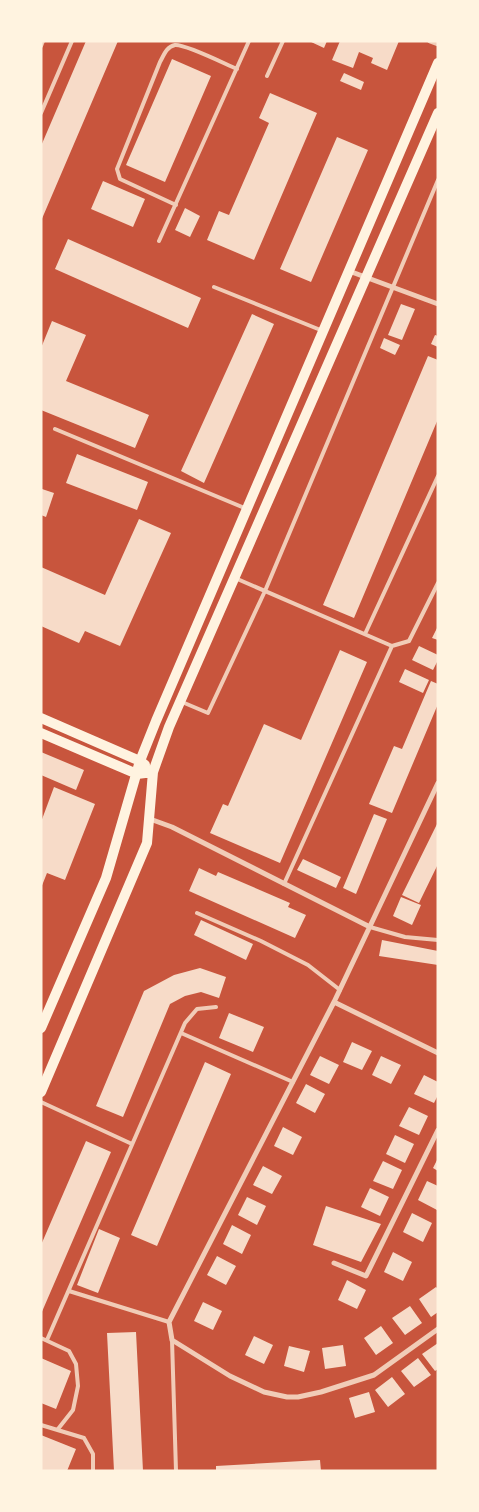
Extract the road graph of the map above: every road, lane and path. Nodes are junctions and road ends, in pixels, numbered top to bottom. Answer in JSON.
{"nodes":[{"id":1,"x":43,"y":41,"type":"edge"},
{"id":2,"x":72,"y":41,"type":"edge"},
{"id":3,"x":250,"y":41,"type":"edge"},
{"id":4,"x":283,"y":41,"type":"edge"},
{"id":5,"x":430,"y":41,"type":"edge"},
{"id":6,"x":438,"y":44,"type":"edge"},
{"id":7,"x":41,"y":46,"type":"edge"},
{"id":8,"x":438,"y":62,"type":"edge"},
{"id":9,"x":237,"y":69,"type":"junction"},
{"id":10,"x":267,"y":76,"type":"dead end"},
{"id":11,"x":41,"y":113,"type":"edge"},
{"id":12,"x":438,"y":113,"type":"edge"},
{"id":13,"x":438,"y":180,"type":"edge"},
{"id":14,"x":176,"y":205,"type":"junction"},
{"id":15,"x":160,"y":241,"type":"dead end"},
{"id":16,"x":348,"y":271,"type":"junction"},
{"id":17,"x":366,"y":278,"type":"junction"},
{"id":18,"x":214,"y":287,"type":"dead end"},
{"id":19,"x":391,"y":288,"type":"junction"},
{"id":20,"x":438,"y":304,"type":"edge"},
{"id":21,"x":323,"y":330,"type":"junction"},
{"id":22,"x":55,"y":429,"type":"dead end"},
{"id":23,"x":438,"y":476,"type":"edge"},
{"id":24,"x":247,"y":509,"type":"junction"},
{"id":25,"x":234,"y":578,"type":"junction"},
{"id":26,"x":438,"y":584,"type":"edge"},
{"id":27,"x":265,"y":591,"type":"junction"},
{"id":28,"x":365,"y":634,"type":"junction"},
{"id":29,"x":392,"y":646,"type":"junction"},
{"id":30,"x":180,"y":702,"type":"junction"},
{"id":31,"x":41,"y":718,"type":"edge"},
{"id":32,"x":41,"y":733,"type":"edge"},
{"id":33,"x":140,"y":761,"type":"junction"},
{"id":34,"x":153,"y":772,"type":"junction"},
{"id":35,"x":137,"y":774,"type":"junction"},
{"id":36,"x":438,"y":783,"type":"edge"},
{"id":37,"x":149,"y":819,"type":"junction"},
{"id":38,"x":284,"y":884,"type":"junction"},
{"id":39,"x":197,"y":914,"type":"dead end"},
{"id":40,"x":370,"y":927,"type":"junction"},
{"id":41,"x":438,"y":940,"type":"edge"},
{"id":42,"x":340,"y":990,"type":"junction"},
{"id":43,"x":334,"y":1002,"type":"junction"},
{"id":44,"x":216,"y":1007,"type":"dead end"},
{"id":45,"x":41,"y":1028,"type":"edge"},
{"id":46,"x":181,"y":1033,"type":"junction"},
{"id":47,"x":438,"y":1053,"type":"edge"},
{"id":48,"x":292,"y":1082,"type":"junction"},
{"id":49,"x":41,"y":1092,"type":"edge"},
{"id":50,"x":41,"y":1102,"type":"edge"},
{"id":51,"x":438,"y":1130,"type":"edge"},
{"id":52,"x":132,"y":1144,"type":"junction"},
{"id":53,"x":334,"y":1263,"type":"dead end"},
{"id":54,"x":69,"y":1290,"type":"junction"},
{"id":55,"x":169,"y":1322,"type":"junction"},
{"id":56,"x":438,"y":1329,"type":"edge"},
{"id":57,"x":41,"y":1338,"type":"edge"},
{"id":58,"x":47,"y":1340,"type":"junction"},
{"id":59,"x":172,"y":1340,"type":"junction"},
{"id":60,"x":41,"y":1425,"type":"edge"},
{"id":61,"x":58,"y":1429,"type":"junction"},
{"id":62,"x":93,"y":1471,"type":"edge"},
{"id":63,"x":176,"y":1471,"type":"edge"}],
"edges":[{"from":1,"to":7,"type":"lane"},
{"from":2,"to":11,"type":"lane"},
{"from":3,"to":9,"type":"lane"},
{"from":4,"to":10,"type":"lane"},
{"from":5,"to":6,"type":"street"},
{"from":8,"to":16,"type":"main road"},
{"from":9,"to":14,"type":"lane"},
{"from":9,"to":14,"type":"lane"},
{"from":12,"to":17,"type":"main road"},
{"from":13,"to":19,"type":"lane"},
{"from":14,"to":15,"type":"lane"},
{"from":16,"to":17,"type":"street"},
{"from":16,"to":21,"type":"main road"},
{"from":17,"to":19,"type":"street"},
{"from":17,"to":25,"type":"main road"},
{"from":18,"to":21,"type":"lane"},
{"from":19,"to":20,"type":"street"},
{"from":19,"to":27,"type":"lane"},
{"from":21,"to":24,"type":"main road"},
{"from":22,"to":24,"type":"lane"},
{"from":23,"to":28,"type":"lane"},
{"from":24,"to":33,"type":"main road"},
{"from":25,"to":27,"type":"lane"},
{"from":25,"to":30,"type":"main road"},
{"from":26,"to":29,"type":"lane"},
{"from":27,"to":28,"type":"lane"},
{"from":27,"to":30,"type":"lane"},
{"from":28,"to":29,"type":"lane"},
{"from":29,"to":38,"type":"lane"},
{"from":30,"to":34,"type":"main road"},
{"from":31,"to":33,"type":"main road"},
{"from":32,"to":35,"type":"main road"},
{"from":33,"to":34,"type":"main road"},
{"from":33,"to":35,"type":"main road"},
{"from":34,"to":35,"type":"main road"},
{"from":34,"to":37,"type":"main road"},
{"from":35,"to":45,"type":"main road"},
{"from":36,"to":40,"type":"street"},
{"from":37,"to":38,"type":"street"},
{"from":37,"to":49,"type":"main road"},
{"from":38,"to":40,"type":"street"},
{"from":39,"to":42,"type":"lane"},
{"from":40,"to":41,"type":"lane"},
{"from":40,"to":42,"type":"street"},
{"from":42,"to":43,"type":"street"},
{"from":43,"to":47,"type":"street"},
{"from":43,"to":48,"type":"street"},
{"from":44,"to":46,"type":"lane"},
{"from":46,"to":48,"type":"lane"},
{"from":46,"to":52,"type":"lane"},
{"from":48,"to":55,"type":"street"},
{"from":50,"to":52,"type":"lane"},
{"from":51,"to":53,"type":"street"},
{"from":52,"to":54,"type":"lane"},
{"from":54,"to":55,"type":"lane"},
{"from":54,"to":58,"type":"lane"},
{"from":55,"to":59,"type":"street"},
{"from":56,"to":59,"type":"street"},
{"from":57,"to":58,"type":"lane"},
{"from":58,"to":61,"type":"lane"},
{"from":59,"to":63,"type":"lane"},
{"from":60,"to":61,"type":"lane"},
{"from":61,"to":62,"type":"lane"}]}
